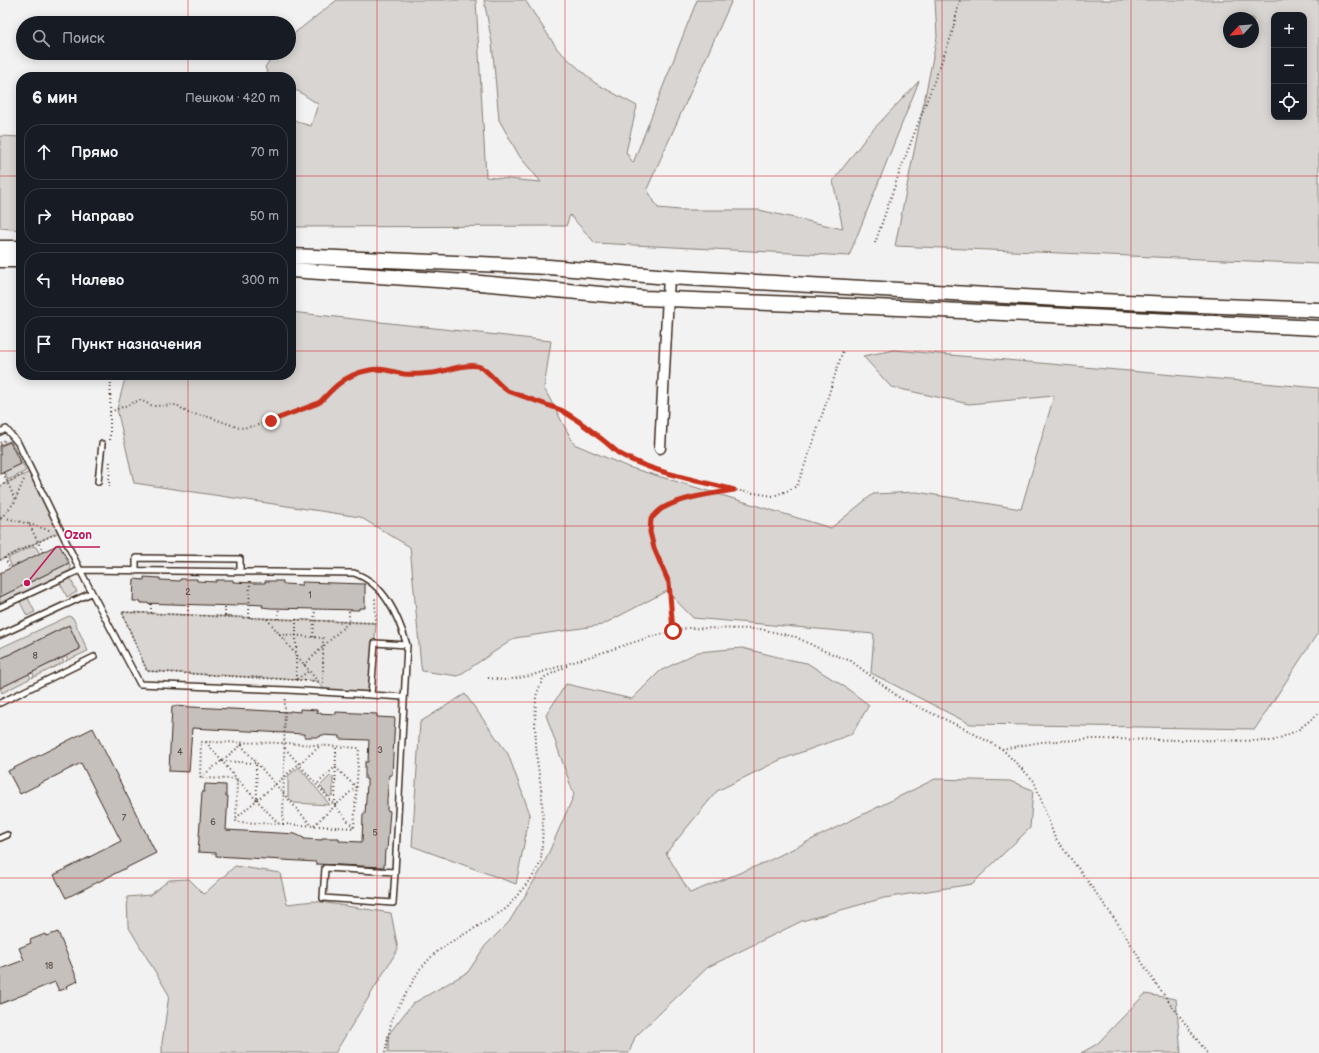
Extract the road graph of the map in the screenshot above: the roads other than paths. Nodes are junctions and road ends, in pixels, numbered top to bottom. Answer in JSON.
{"nodes":[{"id":1,"x":0,"y":248,"type":"edge"},
{"id":2,"x":16,"y":248,"type":"edge"},
{"id":3,"x":296,"y":256,"type":"edge"},
{"id":4,"x":0,"y":260,"type":"edge"},
{"id":5,"x":16,"y":260,"type":"edge"},
{"id":6,"x":296,"y":270,"type":"edge"},
{"id":7,"x":669,"y":277,"type":"junction"},
{"id":8,"x":668,"y":299,"type":"junction"},
{"id":9,"x":1319,"y":310,"type":"edge"},
{"id":10,"x":1319,"y":328,"type":"edge"},
{"id":11,"x":3,"y":429,"type":"edge"},
{"id":12,"x":0,"y":432,"type":"edge"},
{"id":13,"x":102,"y":444,"type":"dead end"},
{"id":14,"x":660,"y":448,"type":"dead end"},
{"id":15,"x":98,"y":482,"type":"dead end"},
{"id":16,"x":80,"y":570,"type":"junction"},
{"id":17,"x":136,"y":570,"type":"junction"},
{"id":18,"x":240,"y":571,"type":"junction"},
{"id":19,"x":91,"y":593,"type":"junction"},
{"id":20,"x":0,"y":608,"type":"edge"},
{"id":21,"x":0,"y":636,"type":"edge"},
{"id":22,"x":407,"y":645,"type":"junction"},
{"id":23,"x":94,"y":657,"type":"dead end"},
{"id":24,"x":371,"y":695,"type":"junction"},
{"id":25,"x":404,"y":698,"type":"junction"},
{"id":26,"x":0,"y":703,"type":"edge"},
{"id":27,"x":7,"y":834,"type":"dead end"},
{"id":28,"x":0,"y":838,"type":"edge"},
{"id":29,"x":395,"y":872,"type":"junction"}],
"edges":[{"from":1,"to":2,"type":"main road"},
{"from":3,"to":7,"type":"main road"},
{"from":4,"to":5,"type":"main road"},
{"from":6,"to":8,"type":"main road"},
{"from":7,"to":8,"type":"street"},
{"from":7,"to":9,"type":"main road"},
{"from":8,"to":10,"type":"main road"},
{"from":8,"to":14,"type":"street"},
{"from":11,"to":12,"type":"lane"},
{"from":11,"to":16,"type":"lane"},
{"from":13,"to":15,"type":"lane"},
{"from":16,"to":17,"type":"lane"},
{"from":16,"to":19,"type":"lane"},
{"from":16,"to":20,"type":"lane"},
{"from":17,"to":18,"type":"lane"},
{"from":17,"to":18,"type":"lane"},
{"from":18,"to":22,"type":"lane"},
{"from":19,"to":21,"type":"lane"},
{"from":19,"to":24,"type":"lane"},
{"from":22,"to":24,"type":"lane"},
{"from":22,"to":25,"type":"lane"},
{"from":23,"to":26,"type":"lane"},
{"from":24,"to":25,"type":"lane"},
{"from":25,"to":29,"type":"lane"},
{"from":27,"to":28,"type":"lane"},
{"from":29,"to":29,"type":"lane"}]}
